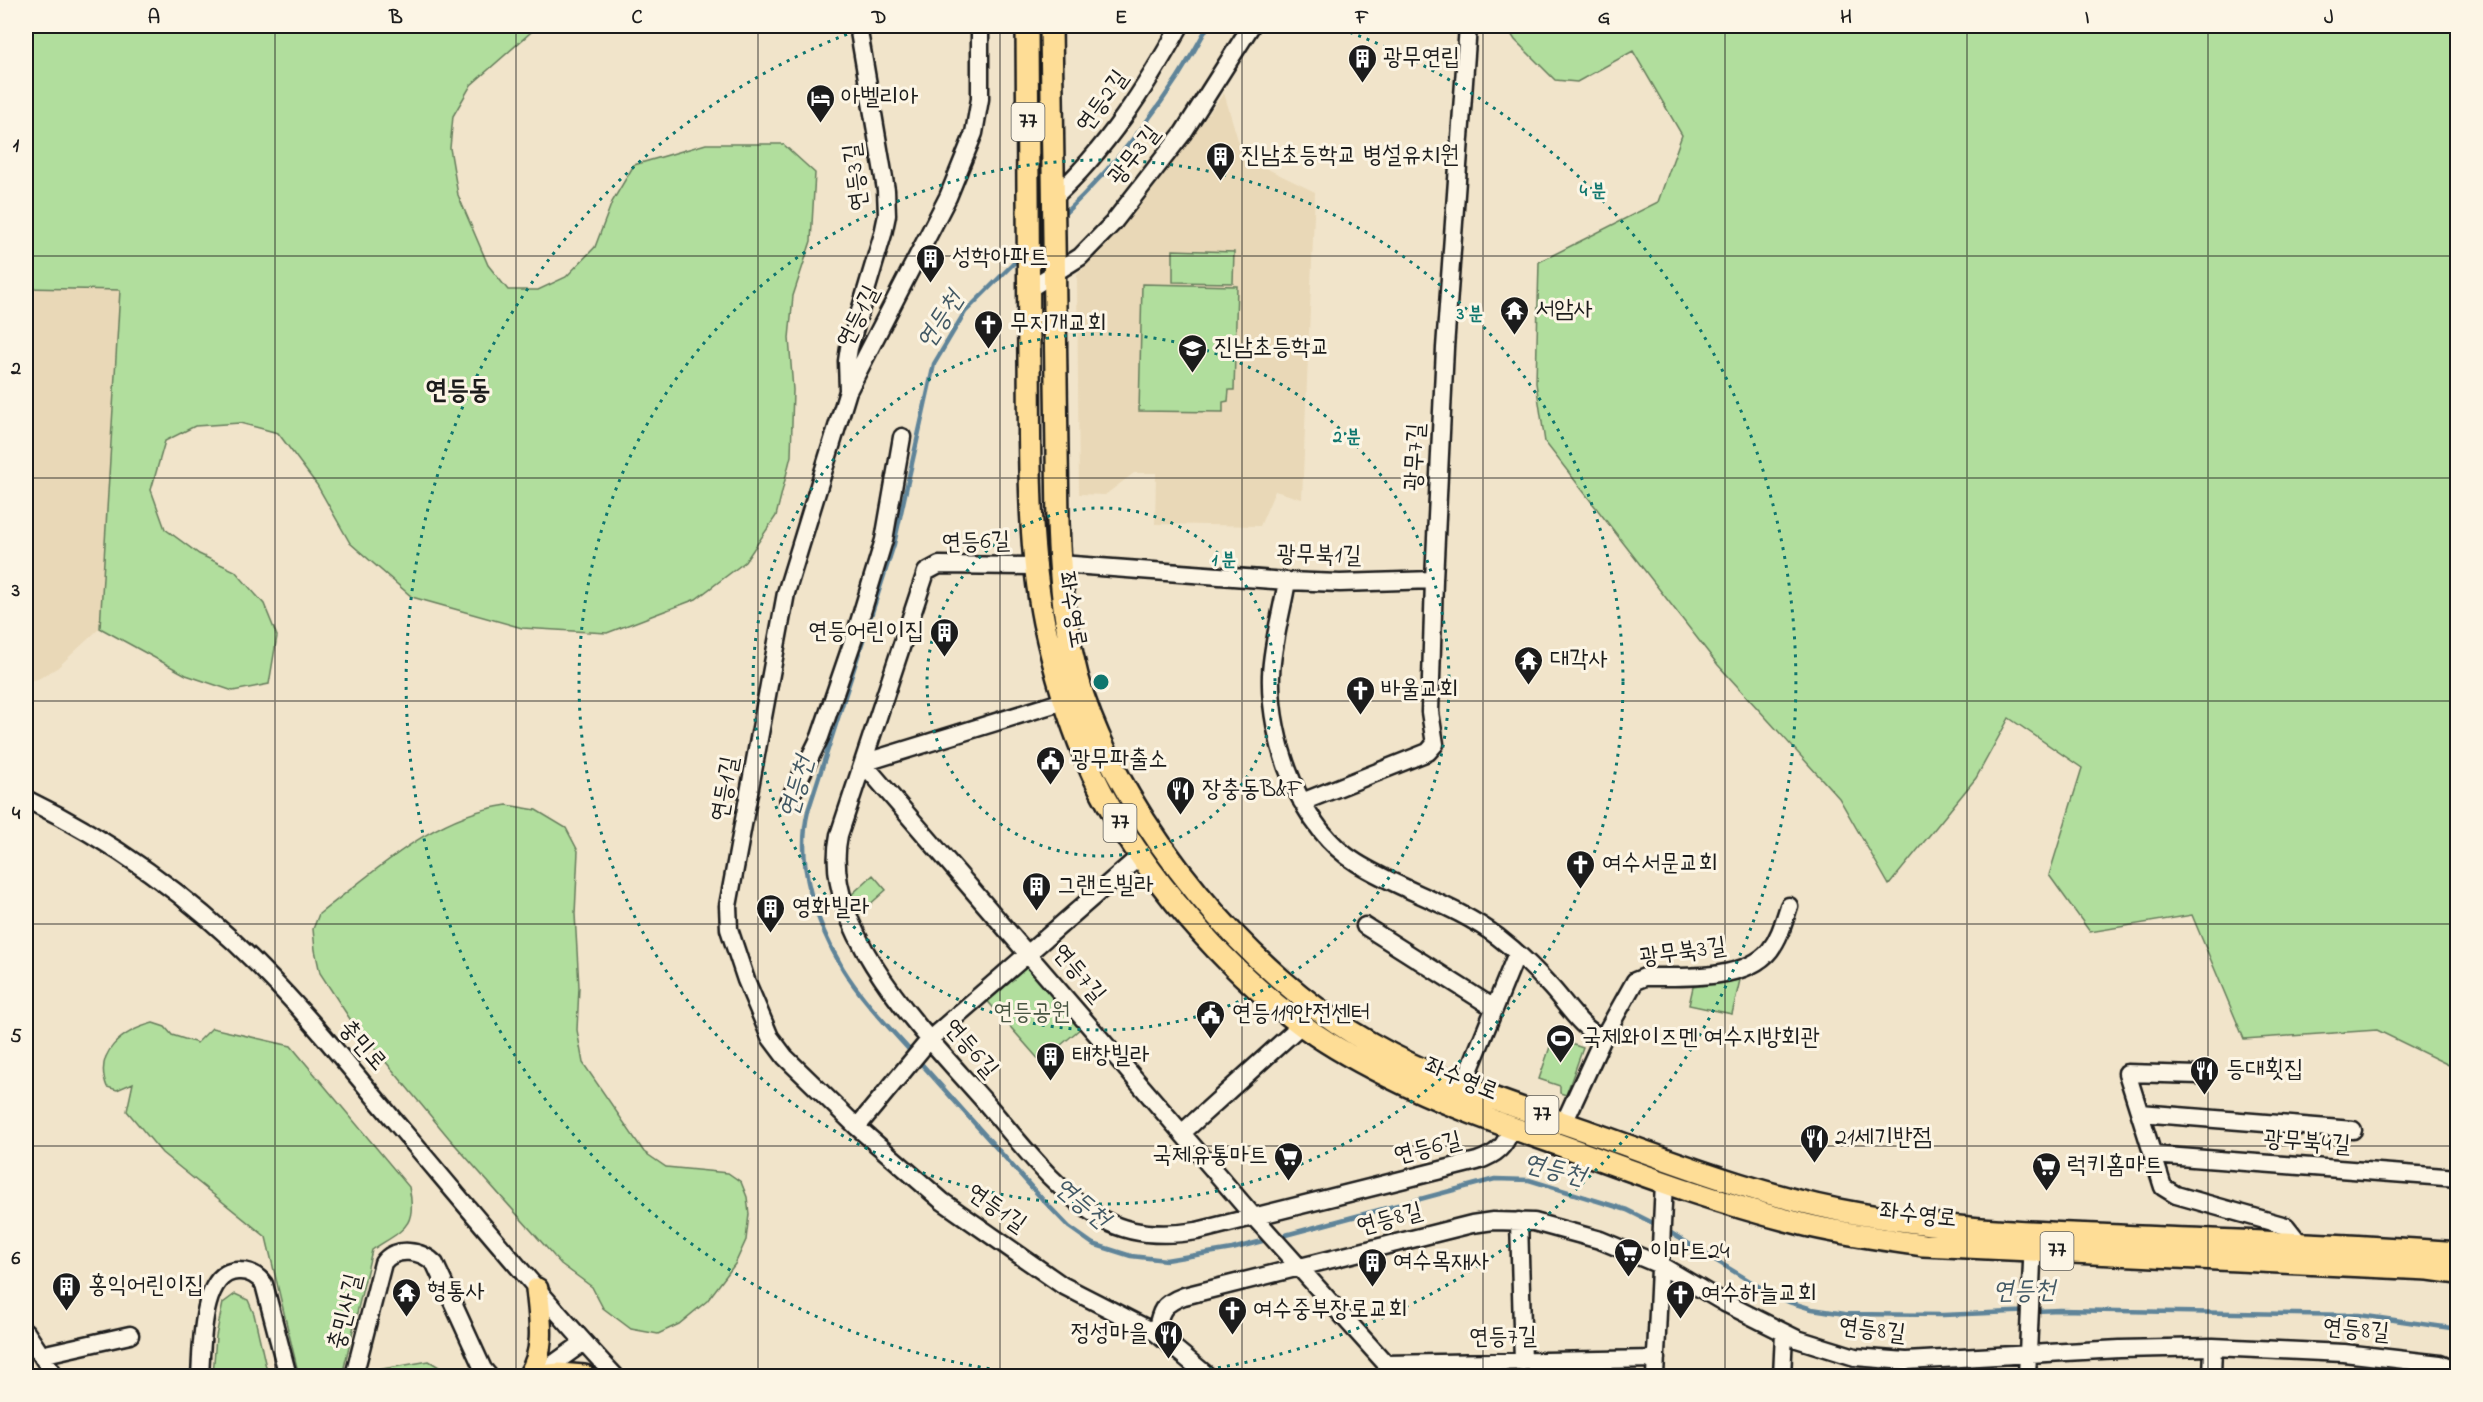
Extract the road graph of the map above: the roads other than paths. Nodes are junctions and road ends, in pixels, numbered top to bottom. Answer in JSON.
{"nodes":[{"id":1,"x":858,"y":26,"type":"edge"},
{"id":2,"x":980,"y":26,"type":"edge"},
{"id":3,"x":1027,"y":26,"type":"edge"},
{"id":4,"x":1051,"y":26,"type":"edge"},
{"id":5,"x":1180,"y":26,"type":"edge"},
{"id":6,"x":1251,"y":26,"type":"edge"},
{"id":7,"x":1468,"y":26,"type":"edge"},
{"id":8,"x":1053,"y":198,"type":"junction"},
{"id":9,"x":1054,"y":274,"type":"junction"},
{"id":10,"x":1029,"y":289,"type":"junction"},
{"id":11,"x":849,"y":391,"type":"junction"},
{"id":12,"x":902,"y":437,"type":"dead end"},
{"id":13,"x":1059,"y":564,"type":"junction"},
{"id":14,"x":1037,"y":566,"type":"junction"},
{"id":15,"x":1434,"y":580,"type":"junction"},
{"id":16,"x":1287,"y":581,"type":"junction"},
{"id":17,"x":1065,"y":701,"type":"junction"},
{"id":18,"x":863,"y":763,"type":"junction"},
{"id":19,"x":26,"y":799,"type":"edge"},
{"id":20,"x":788,"y":802,"type":"dead end"},
{"id":21,"x":1302,"y":802,"type":"junction"},
{"id":22,"x":1140,"y":856,"type":"junction"},
{"id":23,"x":1789,"y":906,"type":"dead end"},
{"id":24,"x":1365,"y":926,"type":"dead end"},
{"id":25,"x":1517,"y":952,"type":"junction"},
{"id":26,"x":1029,"y":953,"type":"junction"},
{"id":27,"x":1494,"y":1008,"type":"junction"},
{"id":28,"x":1301,"y":1024,"type":"junction"},
{"id":29,"x":1603,"y":1038,"type":"junction"},
{"id":30,"x":930,"y":1039,"type":"junction"},
{"id":31,"x":2199,"y":1075,"type":"dead end"},
{"id":32,"x":1463,"y":1086,"type":"junction"},
{"id":33,"x":1503,"y":1101,"type":"junction"},
{"id":34,"x":2140,"y":1113,"type":"junction"},
{"id":35,"x":1504,"y":1124,"type":"junction"},
{"id":36,"x":1564,"y":1124,"type":"junction"},
{"id":37,"x":857,"y":1127,"type":"junction"},
{"id":38,"x":2353,"y":1130,"type":"dead end"},
{"id":39,"x":1182,"y":1133,"type":"junction"},
{"id":40,"x":2153,"y":1155,"type":"junction"},
{"id":41,"x":2457,"y":1178,"type":"edge"},
{"id":42,"x":1664,"y":1187,"type":"junction"},
{"id":43,"x":1254,"y":1217,"type":"junction"},
{"id":44,"x":1519,"y":1221,"type":"junction"},
{"id":45,"x":2033,"y":1241,"type":"junction"},
{"id":46,"x":2301,"y":1245,"type":"junction"},
{"id":47,"x":2457,"y":1253,"type":"edge"},
{"id":48,"x":1660,"y":1265,"type":"junction"},
{"id":49,"x":1300,"y":1268,"type":"junction"},
{"id":50,"x":2457,"y":1273,"type":"edge"},
{"id":51,"x":537,"y":1289,"type":"junction"},
{"id":52,"x":26,"y":1332,"type":"edge"},
{"id":53,"x":1784,"y":1333,"type":"junction"},
{"id":54,"x":1156,"y":1334,"type":"junction"},
{"id":55,"x":130,"y":1335,"type":"dead end"},
{"id":56,"x":584,"y":1342,"type":"junction"},
{"id":57,"x":2213,"y":1347,"type":"junction"},
{"id":58,"x":2028,"y":1354,"type":"junction"},
{"id":59,"x":41,"y":1355,"type":"junction"},
{"id":60,"x":1656,"y":1359,"type":"junction"},
{"id":61,"x":1523,"y":1362,"type":"junction"},
{"id":62,"x":1384,"y":1370,"type":"edge"},
{"id":63,"x":55,"y":1377,"type":"edge"},
{"id":64,"x":200,"y":1377,"type":"edge"},
{"id":65,"x":288,"y":1377,"type":"edge"},
{"id":66,"x":354,"y":1377,"type":"edge"},
{"id":67,"x":489,"y":1377,"type":"edge"},
{"id":68,"x":529,"y":1377,"type":"edge"},
{"id":69,"x":535,"y":1377,"type":"edge"},
{"id":70,"x":540,"y":1377,"type":"edge"},
{"id":71,"x":584,"y":1377,"type":"edge"},
{"id":72,"x":615,"y":1377,"type":"edge"},
{"id":73,"x":1208,"y":1377,"type":"edge"},
{"id":74,"x":1655,"y":1377,"type":"edge"},
{"id":75,"x":1782,"y":1377,"type":"edge"},
{"id":76,"x":2027,"y":1377,"type":"edge"},
{"id":77,"x":2212,"y":1377,"type":"edge"},
{"id":78,"x":2457,"y":1377,"type":"edge"}],
"edges":[{"from":1,"to":11,"type":"street","name":"연등3길"},
{"from":2,"to":11,"type":"street","name":"연등1길"},
{"from":3,"to":10,"type":"main road","name":"좌수영로","number":"77"},
{"from":4,"to":8,"type":"main road","number":"77"},
{"from":5,"to":8,"type":"street","name":"연등2길"},
{"from":6,"to":9,"type":"street","name":"광무3길"},
{"from":7,"to":15,"type":"street","name":"광무7길"},
{"from":8,"to":9,"type":"main road","name":"좌수영로"},
{"from":9,"to":10,"type":"street","name":"광무3길"},
{"from":9,"to":13,"type":"main road","name":"좌수영로","number":"77"},
{"from":10,"to":14,"type":"main road","name":"좌수영로","number":"77"},
{"from":11,"to":37,"type":"street","name":"연등1길"},
{"from":12,"to":20,"type":"street"},
{"from":13,"to":16,"type":"street","name":"광무북1길"},
{"from":13,"to":32,"type":"main road","name":"좌수영로","number":"77"},
{"from":14,"to":17,"type":"main road","name":"좌수영로","number":"77"},
{"from":14,"to":18,"type":"street","name":"연등6길"},
{"from":15,"to":16,"type":"street","name":"광무북1길"},
{"from":15,"to":21,"type":"street","name":"광무7길"},
{"from":16,"to":21,"type":"street"},
{"from":17,"to":18,"type":"street"},
{"from":17,"to":22,"type":"main road","name":"좌수영로","number":"77"},
{"from":18,"to":26,"type":"street","name":"연등7길"},
{"from":18,"to":30,"type":"street","name":"연등6길"},
{"from":19,"to":51,"type":"street","name":"충민로"},
{"from":21,"to":25,"type":"street"},
{"from":22,"to":26,"type":"street"},
{"from":22,"to":28,"type":"main road","name":"좌수영로","number":"77"},
{"from":23,"to":29,"type":"street","name":"광무북3길"},
{"from":24,"to":27,"type":"street"},
{"from":25,"to":27,"type":"street"},
{"from":25,"to":29,"type":"street"},
{"from":26,"to":30,"type":"street"},
{"from":26,"to":39,"type":"street","name":"연등7길"},
{"from":27,"to":32,"type":"street"},
{"from":28,"to":35,"type":"main road","name":"좌수영로","number":"77"},
{"from":28,"to":39,"type":"street"},
{"from":29,"to":36,"type":"street","name":"광무북3길"},
{"from":30,"to":37,"type":"street"},
{"from":30,"to":43,"type":"street","name":"연등6길"},
{"from":31,"to":34,"type":"street"},
{"from":32,"to":33,"type":"main road","name":"좌수영로","number":"77"},
{"from":33,"to":35,"type":"main road"},
{"from":33,"to":36,"type":"main road","name":"좌수영로","number":"77"},
{"from":34,"to":38,"type":"street"},
{"from":34,"to":40,"type":"street"},
{"from":35,"to":42,"type":"main road","name":"좌수영로","number":"77"},
{"from":35,"to":43,"type":"street","name":"연등6길"},
{"from":36,"to":45,"type":"main road","name":"좌수영로","number":"77"},
{"from":37,"to":54,"type":"street","name":"연등1길"},
{"from":39,"to":43,"type":"street","name":"연등7길"},
{"from":40,"to":41,"type":"street","name":"광무북4길"},
{"from":40,"to":46,"type":"street"},
{"from":42,"to":45,"type":"main road","name":"좌수영로","number":"77"},
{"from":42,"to":48,"type":"street"},
{"from":43,"to":49,"type":"street","name":"연등7길"},
{"from":44,"to":48,"type":"street","name":"연등8길"},
{"from":44,"to":49,"type":"street","name":"연등8길"},
{"from":44,"to":61,"type":"street"},
{"from":45,"to":46,"type":"main road","name":"좌수영로","number":"77"},
{"from":45,"to":50,"type":"main road","name":"좌수영로","number":"77"},
{"from":45,"to":58,"type":"street"},
{"from":46,"to":47,"type":"main road","name":"좌수영로","number":"77"},
{"from":48,"to":53,"type":"street","name":"연등8길"},
{"from":48,"to":60,"type":"street"},
{"from":49,"to":54,"type":"street","name":"연등8길"},
{"from":49,"to":62,"type":"street","name":"연등7길"},
{"from":51,"to":56,"type":"street","name":"충민로"},
{"from":51,"to":68,"type":"main road"},
{"from":52,"to":59,"type":"street"},
{"from":53,"to":58,"type":"street","name":"연등8길"},
{"from":53,"to":75,"type":"street"},
{"from":54,"to":73,"type":"street","name":"연등1길"},
{"from":55,"to":59,"type":"street"},
{"from":56,"to":69,"type":"street"},
{"from":56,"to":72,"type":"street","name":"충민로"},
{"from":57,"to":58,"type":"street","name":"연등8길"},
{"from":57,"to":77,"type":"street"},
{"from":57,"to":78,"type":"street","name":"연등8길"},
{"from":58,"to":76,"type":"street"},
{"from":59,"to":63,"type":"street"},
{"from":60,"to":61,"type":"street","name":"연등7길"},
{"from":60,"to":74,"type":"street"},
{"from":61,"to":62,"type":"street","name":"연등7길"},
{"from":64,"to":65,"type":"street"},
{"from":66,"to":67,"type":"street","name":"충민사길"},
{"from":70,"to":71,"type":"main road"}]}
